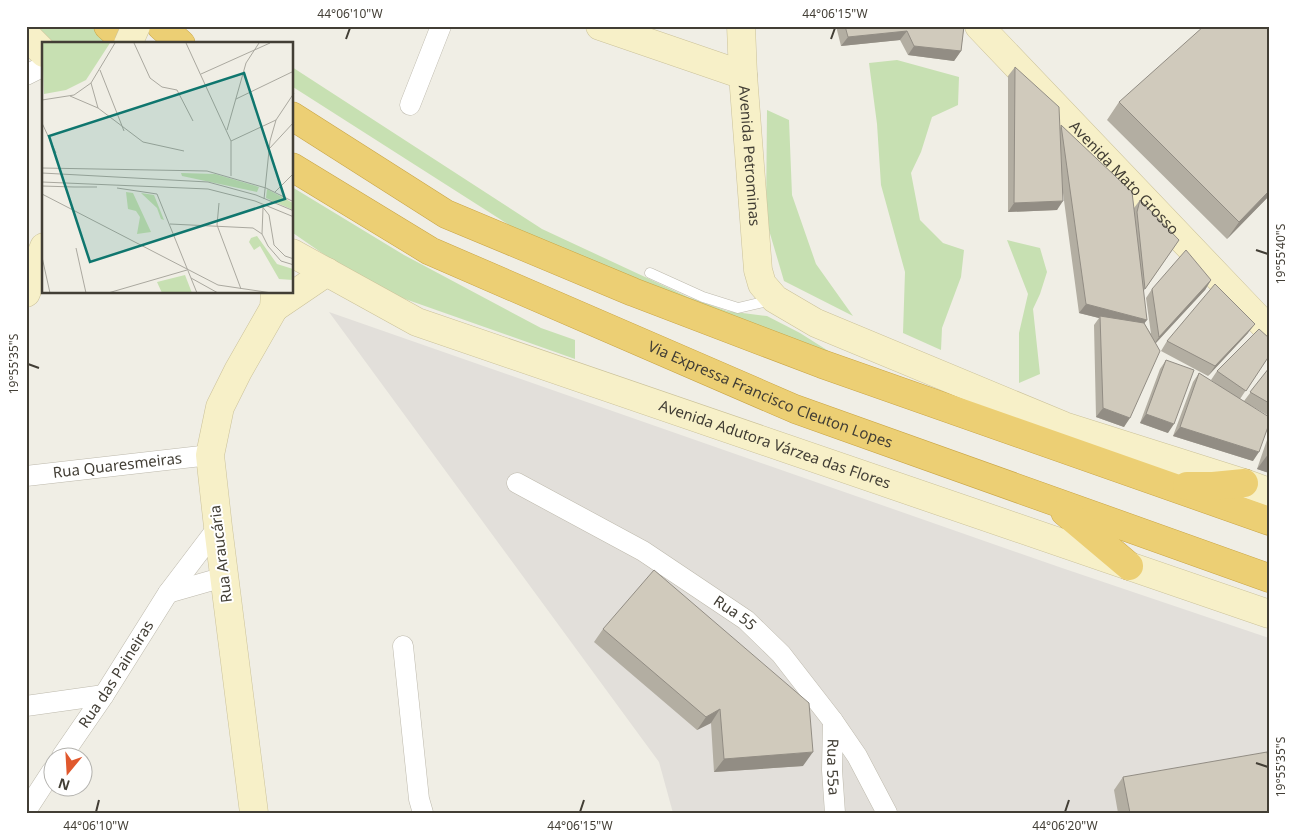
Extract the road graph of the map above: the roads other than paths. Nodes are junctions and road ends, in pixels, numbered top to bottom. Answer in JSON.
{"nodes":[{"id":1,"x":108,"y":26,"type":"edge"},
{"id":2,"x":136,"y":26,"type":"edge"},
{"id":3,"x":161,"y":26,"type":"edge"},
{"id":4,"x":172,"y":26,"type":"edge"},
{"id":5,"x":441,"y":26,"type":"edge"},
{"id":6,"x":600,"y":26,"type":"edge"},
{"id":7,"x":741,"y":26,"type":"edge"},
{"id":8,"x":979,"y":26,"type":"edge"},
{"id":9,"x":26,"y":35,"type":"edge"},
{"id":10,"x":126,"y":42,"type":"edge"},
{"id":11,"x":129,"y":42,"type":"edge"},
{"id":12,"x":180,"y":42,"type":"edge"},
{"id":13,"x":181,"y":42,"type":"edge"},
{"id":14,"x":42,"y":51,"type":"edge"},
{"id":15,"x":42,"y":67,"type":"edge"},
{"id":16,"x":26,"y":75,"type":"edge"},
{"id":17,"x":743,"y":75,"type":"junction"},
{"id":18,"x":410,"y":105,"type":"dead end"},
{"id":19,"x":294,"y":117,"type":"edge"},
{"id":20,"x":294,"y":168,"type":"edge"},
{"id":21,"x":42,"y":252,"type":"edge"},
{"id":22,"x":294,"y":254,"type":"edge"},
{"id":23,"x":327,"y":272,"type":"junction"},
{"id":24,"x":650,"y":273,"type":"dead end"},
{"id":25,"x":294,"y":290,"type":"edge"},
{"id":26,"x":768,"y":291,"type":"junction"},
{"id":27,"x":26,"y":292,"type":"edge"},
{"id":28,"x":286,"y":294,"type":"edge"},
{"id":29,"x":275,"y":300,"type":"edge"},
{"id":30,"x":1268,"y":328,"type":"edge"},
{"id":31,"x":210,"y":455,"type":"junction"},
{"id":32,"x":26,"y":476,"type":"edge"},
{"id":33,"x":517,"y":484,"type":"dead end"},
{"id":34,"x":1166,"y":485,"type":"junction"},
{"id":35,"x":1256,"y":487,"type":"edge"},
{"id":36,"x":1053,"y":502,"type":"junction"},
{"id":37,"x":1269,"y":521,"type":"edge"},
{"id":38,"x":218,"y":526,"type":"junction"},
{"id":39,"x":1129,"y":566,"type":"junction"},
{"id":40,"x":224,"y":577,"type":"junction"},
{"id":41,"x":1269,"y":578,"type":"edge"},
{"id":42,"x":168,"y":593,"type":"junction"},
{"id":43,"x":1269,"y":614,"type":"edge"},
{"id":44,"x":403,"y":646,"type":"dead end"},
{"id":45,"x":104,"y":695,"type":"junction"},
{"id":46,"x":26,"y":706,"type":"edge"},
{"id":47,"x":834,"y":721,"type":"junction"},
{"id":48,"x":69,"y":746,"type":"edge"},
{"id":49,"x":42,"y":786,"type":"edge"},
{"id":50,"x":26,"y":811,"type":"edge"},
{"id":51,"x":254,"y":813,"type":"edge"},
{"id":52,"x":423,"y":813,"type":"edge"},
{"id":53,"x":835,"y":813,"type":"edge"},
{"id":54,"x":886,"y":813,"type":"edge"}],
"edges":[{"from":1,"to":10,"type":"highway"},
{"from":2,"to":11,"type":"street","bridge":true},
{"from":3,"to":12,"type":"highway"},
{"from":4,"to":13,"type":"highway"},
{"from":5,"to":18,"type":"street"},
{"from":6,"to":17,"type":"street"},
{"from":7,"to":17,"type":"street","name":"Avenida Petrominas"},
{"from":8,"to":30,"type":"street","name":"Avenida Mato Grosso"},
{"from":9,"to":14,"type":"street"},
{"from":15,"to":16,"type":"street"},
{"from":17,"to":26,"type":"street","name":"Avenida Petrominas"},
{"from":19,"to":34,"type":"highway"},
{"from":20,"to":36,"type":"highway","name":"Via Expressa Francisco Cleuton Lopes"},
{"from":21,"to":27,"type":"street"},
{"from":22,"to":23,"type":"street","name":"Avenida Adutora Várzea das Flores"},
{"from":23,"to":25,"type":"street","name":"Rua Araucária"},
{"from":23,"to":39,"type":"street","name":"Avenida Adutora Várzea das Flores"},
{"from":24,"to":26,"type":"lane"},
{"from":26,"to":35,"type":"street"},
{"from":28,"to":29,"type":"street","name":"Rua Araucária"},
{"from":29,"to":31,"type":"street","name":"Rua Araucária"},
{"from":31,"to":32,"type":"street","name":"Rua Quaresmeiras"},
{"from":31,"to":38,"type":"street","name":"Rua Araucária"},
{"from":33,"to":47,"type":"street","name":"Rua 55"},
{"from":34,"to":35,"type":"highway"},
{"from":34,"to":37,"type":"highway"},
{"from":36,"to":39,"type":"highway"},
{"from":36,"to":41,"type":"highway","name":"Via Expressa Francisco Cleuton Lopes"},
{"from":38,"to":40,"type":"street","name":"Rua Araucária"},
{"from":38,"to":42,"type":"street","name":"Rua das Paineiras"},
{"from":39,"to":43,"type":"street","name":"Avenida Adutora Várzea das Flores"},
{"from":40,"to":42,"type":"street"},
{"from":40,"to":51,"type":"street","name":"Rua Araucária"},
{"from":42,"to":45,"type":"street","name":"Rua das Paineiras"},
{"from":44,"to":52,"type":"street"},
{"from":45,"to":46,"type":"street"},
{"from":45,"to":48,"type":"street","name":"Rua das Paineiras"},
{"from":47,"to":53,"type":"street","name":"Rua 55a"},
{"from":47,"to":54,"type":"street","name":"Rua 55"},
{"from":49,"to":50,"type":"street"}]}
